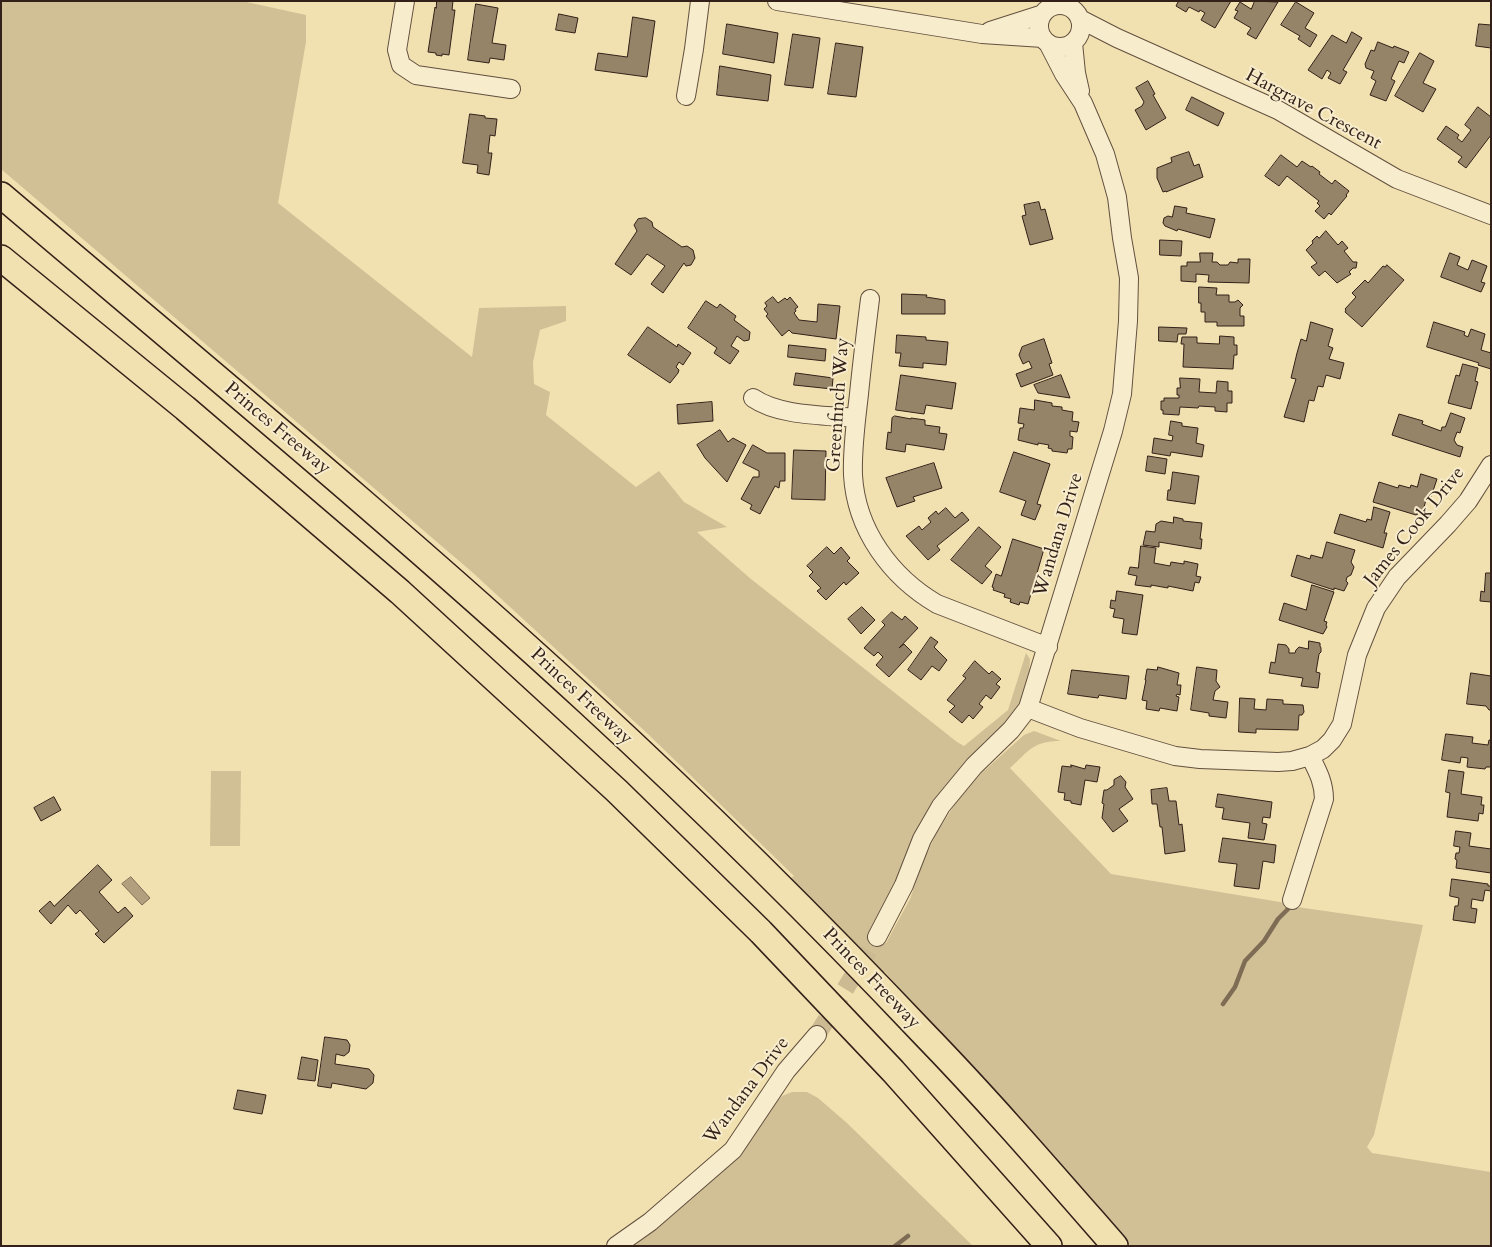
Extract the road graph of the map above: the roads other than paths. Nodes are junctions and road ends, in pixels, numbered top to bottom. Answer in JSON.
{"nodes":[{"id":1,"x":405,"y":1,"type":"edge"},
{"id":2,"x":700,"y":1,"type":"edge"},
{"id":3,"x":777,"y":1,"type":"edge"},
{"id":4,"x":1048,"y":8,"type":"edge"},
{"id":5,"x":1078,"y":11,"type":"edge"},
{"id":6,"x":982,"y":34,"type":"junction"},
{"id":7,"x":1117,"y":38,"type":"junction"},
{"id":8,"x":1075,"y":40,"type":"junction"},
{"id":9,"x":1046,"y":41,"type":"junction"},
{"id":10,"x":511,"y":89,"type":"dead end"},
{"id":11,"x":686,"y":96,"type":"dead end"},
{"id":12,"x":1082,"y":102,"type":"junction"},
{"id":13,"x":1,"y":195,"type":"edge"},
{"id":14,"x":1491,"y":215,"type":"edge"},
{"id":15,"x":1,"y":258,"type":"edge"},
{"id":16,"x":870,"y":299,"type":"dead end"},
{"id":17,"x":753,"y":398,"type":"dead end"},
{"id":18,"x":856,"y":418,"type":"junction"},
{"id":19,"x":1491,"y":465,"type":"edge"},
{"id":20,"x":1048,"y":647,"type":"junction"},
{"id":21,"x":1028,"y":708,"type":"junction"},
{"id":22,"x":1310,"y":756,"type":"junction"},
{"id":23,"x":1292,"y":900,"type":"dead end"},
{"id":24,"x":877,"y":937,"type":"tunnel mouth"},
{"id":25,"x":817,"y":1035,"type":"tunnel mouth"},
{"id":26,"x":616,"y":1246,"type":"edge"},
{"id":27,"x":1049,"y":1246,"type":"edge"},
{"id":28,"x":1115,"y":1246,"type":"edge"}],
"edges":[{"from":1,"to":10,"type":"street"},
{"from":2,"to":11,"type":"street"},
{"from":3,"to":6,"type":"street"},
{"from":4,"to":5,"type":"street"},
{"from":4,"to":6,"type":"street"},
{"from":4,"to":9,"type":"street"},
{"from":5,"to":7,"type":"street","name":"Hargrave Crescent"},
{"from":5,"to":8,"type":"street"},
{"from":6,"to":9,"type":"street"},
{"from":7,"to":8,"type":"street","name":"Hargrave Crescent"},
{"from":7,"to":14,"type":"street","name":"Hargrave Crescent"},
{"from":8,"to":9,"type":"street"},
{"from":8,"to":12,"type":"street","name":"Wandana Drive"},
{"from":9,"to":12,"type":"street","name":"Wandana Drive"},
{"from":12,"to":20,"type":"street","name":"Wandana Drive"},
{"from":13,"to":28,"type":"highway","name":"Princes Freeway"},
{"from":15,"to":27,"type":"highway"},
{"from":16,"to":18,"type":"street","name":"Greenfinch Way"},
{"from":17,"to":18,"type":"street"},
{"from":18,"to":20,"type":"street","name":"Greenfinch Way"},
{"from":19,"to":22,"type":"street","name":"James Cook Drive"},
{"from":20,"to":21,"type":"street","name":"Wandana Drive"},
{"from":21,"to":22,"type":"street","name":"James Cook Drive"},
{"from":21,"to":24,"type":"street","name":"Wandana Drive"},
{"from":22,"to":23,"type":"street"},
{"from":25,"to":26,"type":"street","name":"Wandana Drive"}]}
